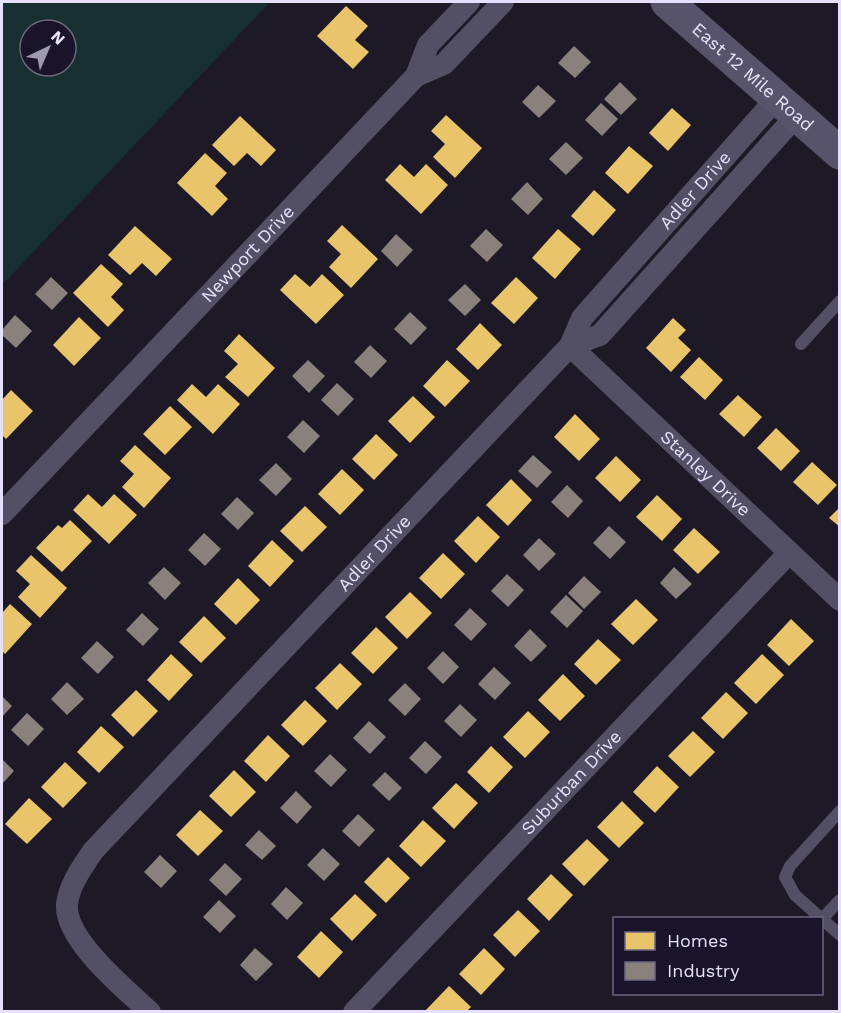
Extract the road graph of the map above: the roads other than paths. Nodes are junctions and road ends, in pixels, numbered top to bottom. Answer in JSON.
{"nodes":[{"id":1,"x":469,"y":2,"type":"edge"},
{"id":2,"x":503,"y":2,"type":"edge"},
{"id":3,"x":667,"y":2,"type":"edge"},
{"id":4,"x":416,"y":76,"type":"junction"},
{"id":5,"x":787,"y":107,"type":"junction"},
{"id":6,"x":840,"y":153,"type":"edge"},
{"id":7,"x":840,"y":301,"type":"edge"},
{"id":8,"x":801,"y":344,"type":"dead end"},
{"id":9,"x":570,"y":346,"type":"junction"},
{"id":10,"x":2,"y":514,"type":"edge"},
{"id":11,"x":789,"y":553,"type":"junction"},
{"id":12,"x":840,"y":600,"type":"edge"},
{"id":13,"x":840,"y":811,"type":"edge"},
{"id":14,"x":840,"y":900,"type":"edge"},
{"id":15,"x":820,"y":917,"type":"edge"},
{"id":16,"x":823,"y":918,"type":"edge"},
{"id":17,"x":823,"y":920,"type":"edge"},
{"id":18,"x":840,"y":935,"type":"edge"},
{"id":19,"x":150,"y":1011,"type":"edge"},
{"id":20,"x":354,"y":1011,"type":"edge"}],
"edges":[{"from":1,"to":4,"type":"street"},
{"from":2,"to":4,"type":"street","name":"Newport Drive"},
{"from":3,"to":5,"type":"main road","name":"East 12 Mile Road"},
{"from":4,"to":10,"type":"street","name":"Newport Drive"},
{"from":5,"to":6,"type":"main road","name":"East 12 Mile Road"},
{"from":5,"to":9,"type":"street","name":"Adler Drive"},
{"from":7,"to":8,"type":"lane"},
{"from":9,"to":11,"type":"street","name":"Stanley Drive"},
{"from":9,"to":19,"type":"street","name":"Adler Drive"},
{"from":11,"to":12,"type":"street","name":"Stanley Drive"},
{"from":11,"to":20,"type":"street","name":"Suburban Drive"},
{"from":13,"to":15,"type":"lane"},
{"from":14,"to":16,"type":"lane"},
{"from":17,"to":18,"type":"lane"}]}
